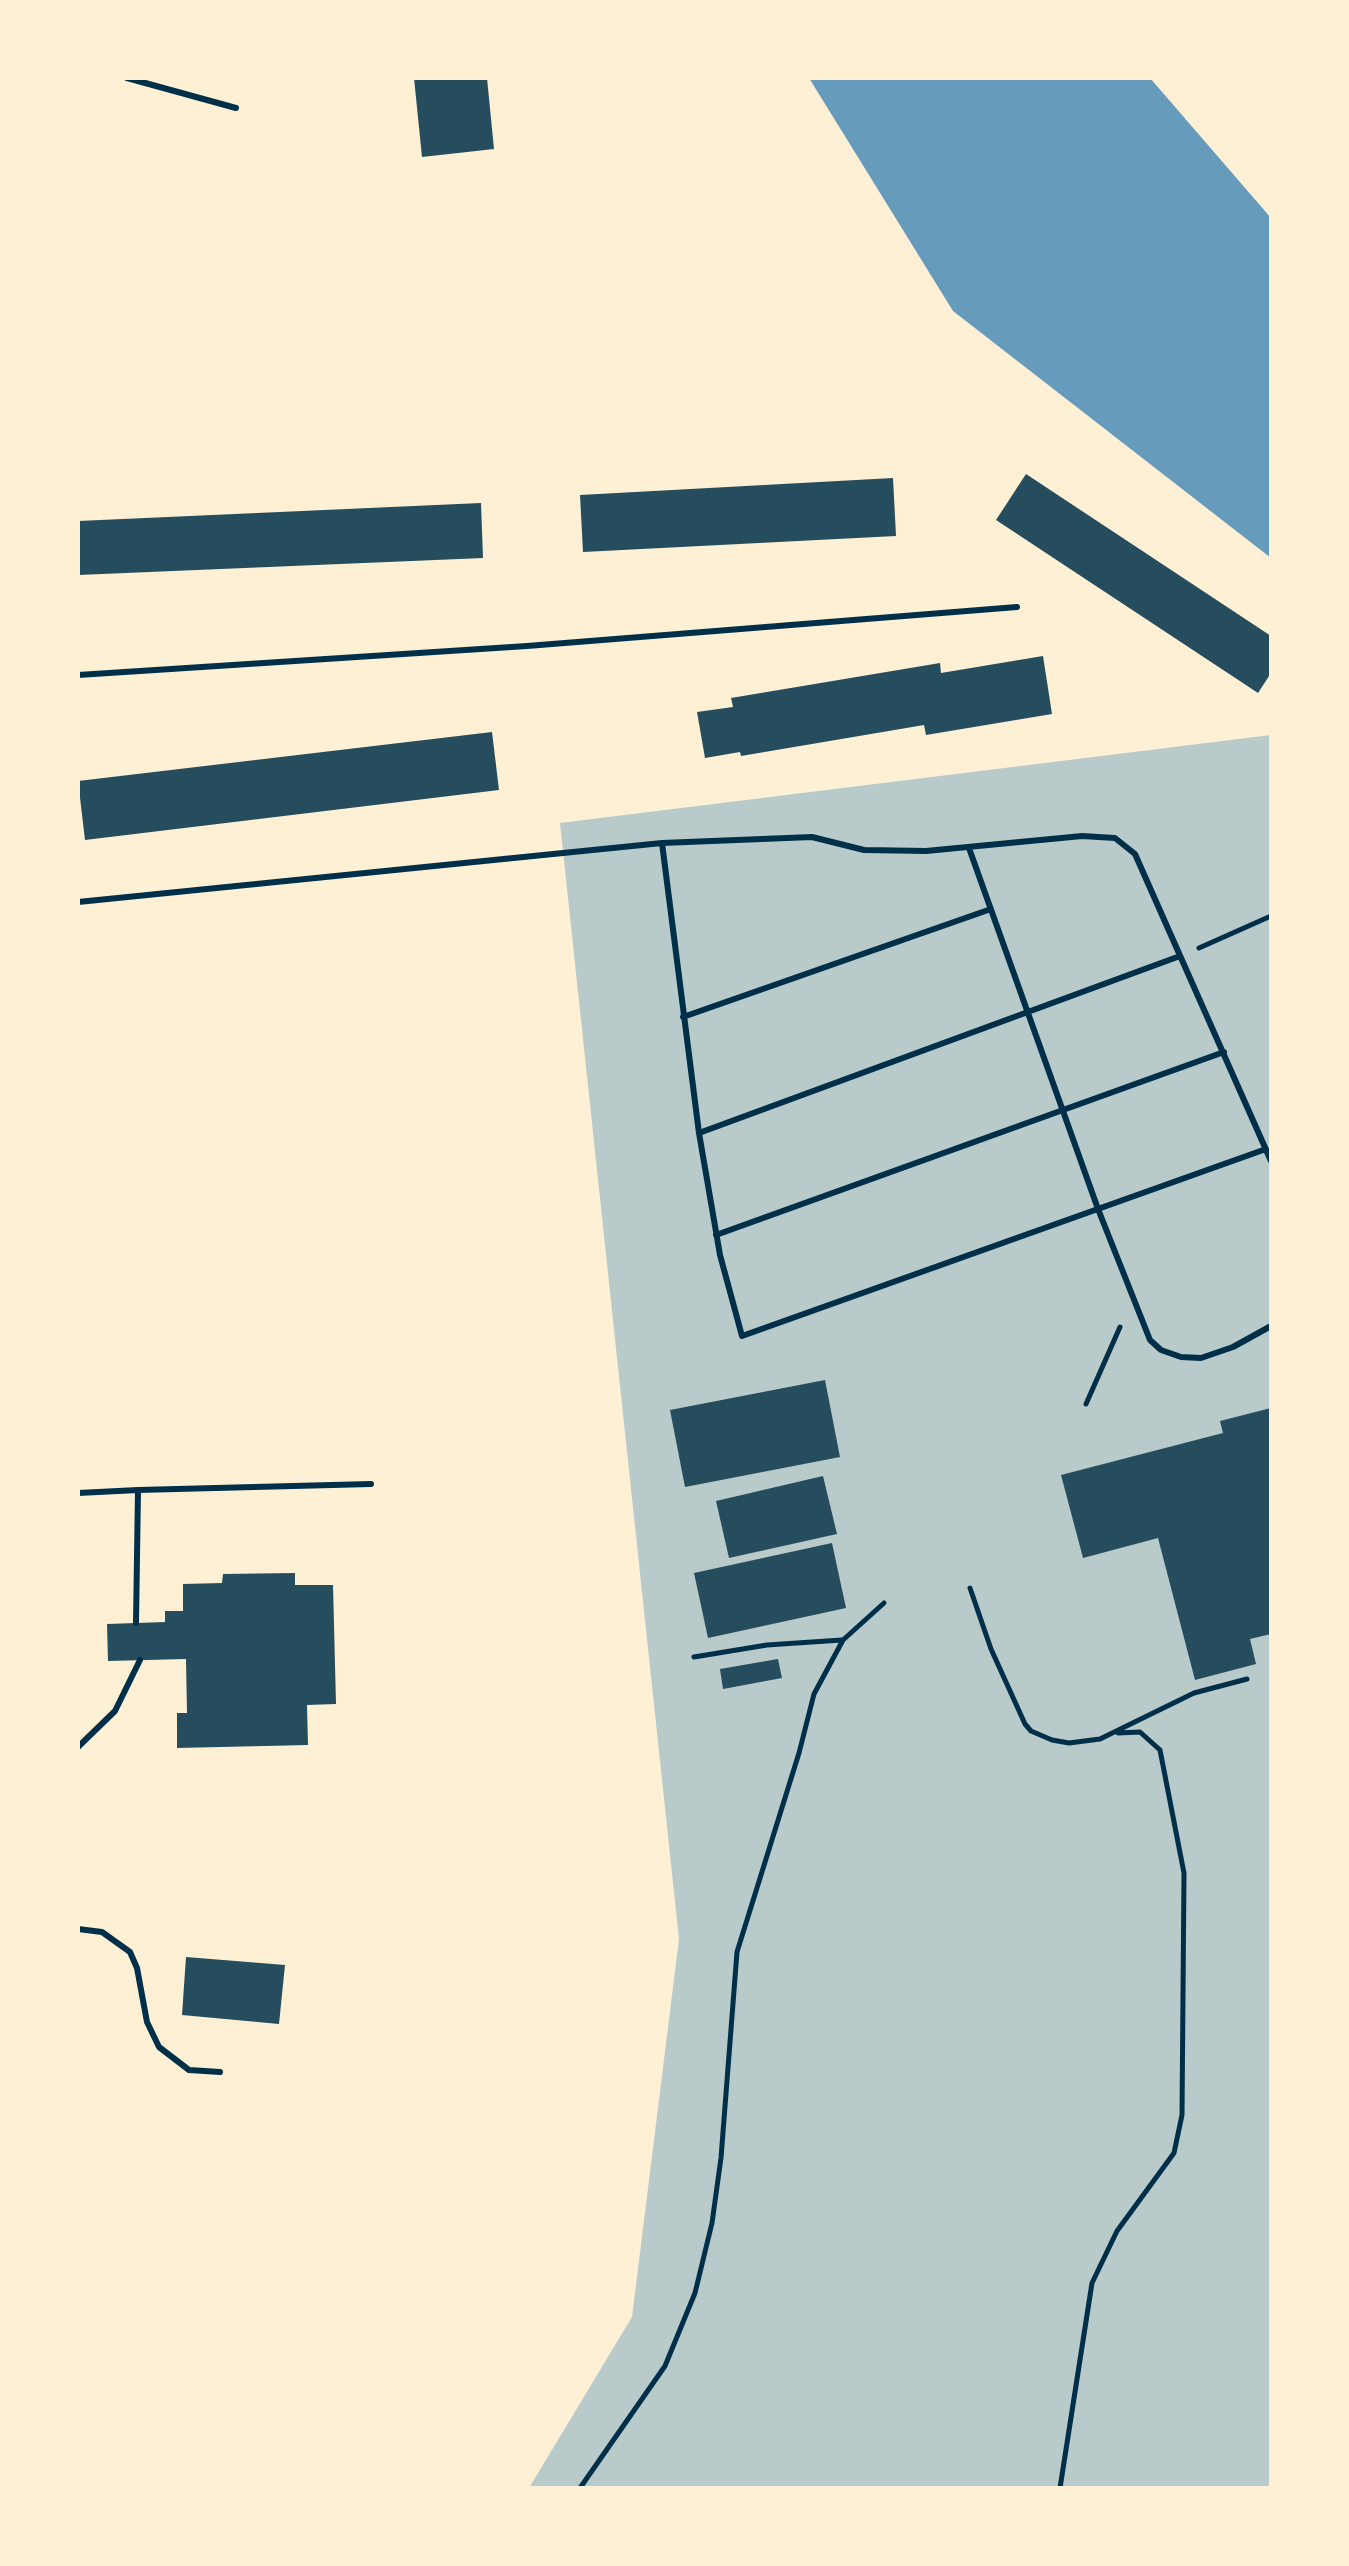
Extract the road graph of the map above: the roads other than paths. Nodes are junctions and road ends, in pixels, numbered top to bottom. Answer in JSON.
{"nodes":[{"id":1,"x":127,"y":78,"type":"edge"},
{"id":2,"x":236,"y":108,"type":"dead end"},
{"id":3,"x":1017,"y":607,"type":"dead end"},
{"id":4,"x":78,"y":675,"type":"edge"},
{"id":5,"x":662,"y":843,"type":"junction"},
{"id":6,"x":969,"y":848,"type":"junction"},
{"id":7,"x":78,"y":902,"type":"edge"},
{"id":8,"x":991,"y":909,"type":"junction"},
{"id":9,"x":1180,"y":956,"type":"junction"},
{"id":10,"x":1028,"y":1012,"type":"junction"},
{"id":11,"x":683,"y":1017,"type":"junction"},
{"id":12,"x":1224,"y":1052,"type":"junction"},
{"id":13,"x":1063,"y":1112,"type":"junction"},
{"id":14,"x":699,"y":1133,"type":"junction"},
{"id":15,"x":1266,"y":1149,"type":"junction"},
{"id":16,"x":1271,"y":1161,"type":"edge"},
{"id":17,"x":1098,"y":1209,"type":"junction"},
{"id":18,"x":716,"y":1235,"type":"junction"},
{"id":19,"x":1271,"y":1326,"type":"edge"},
{"id":20,"x":371,"y":1484,"type":"dead end"},
{"id":21,"x":138,"y":1490,"type":"junction"},
{"id":22,"x":78,"y":1493,"type":"edge"},
{"id":23,"x":136,"y":1623,"type":"dead end"},
{"id":24,"x":140,"y":1660,"type":"dead end"},
{"id":25,"x":78,"y":1747,"type":"edge"},
{"id":26,"x":78,"y":1929,"type":"edge"},
{"id":27,"x":220,"y":2072,"type":"dead end"}],
"edges":[{"from":1,"to":2,"type":"lane"},
{"from":3,"to":4,"type":"lane"},
{"from":5,"to":6,"type":"lane"},
{"from":5,"to":7,"type":"lane"},
{"from":5,"to":11,"type":"lane"},
{"from":6,"to":8,"type":"lane"},
{"from":6,"to":9,"type":"lane"},
{"from":8,"to":10,"type":"lane"},
{"from":8,"to":11,"type":"lane"},
{"from":9,"to":10,"type":"lane"},
{"from":9,"to":12,"type":"lane"},
{"from":10,"to":13,"type":"lane"},
{"from":10,"to":14,"type":"lane"},
{"from":11,"to":14,"type":"lane"},
{"from":12,"to":13,"type":"lane"},
{"from":12,"to":15,"type":"lane"},
{"from":13,"to":17,"type":"lane"},
{"from":13,"to":18,"type":"lane"},
{"from":14,"to":18,"type":"lane"},
{"from":15,"to":16,"type":"lane"},
{"from":15,"to":17,"type":"lane"},
{"from":17,"to":18,"type":"lane"},
{"from":17,"to":19,"type":"lane"},
{"from":20,"to":21,"type":"lane"},
{"from":21,"to":22,"type":"lane"},
{"from":21,"to":23,"type":"lane"},
{"from":24,"to":25,"type":"lane"},
{"from":26,"to":27,"type":"lane"}]}
